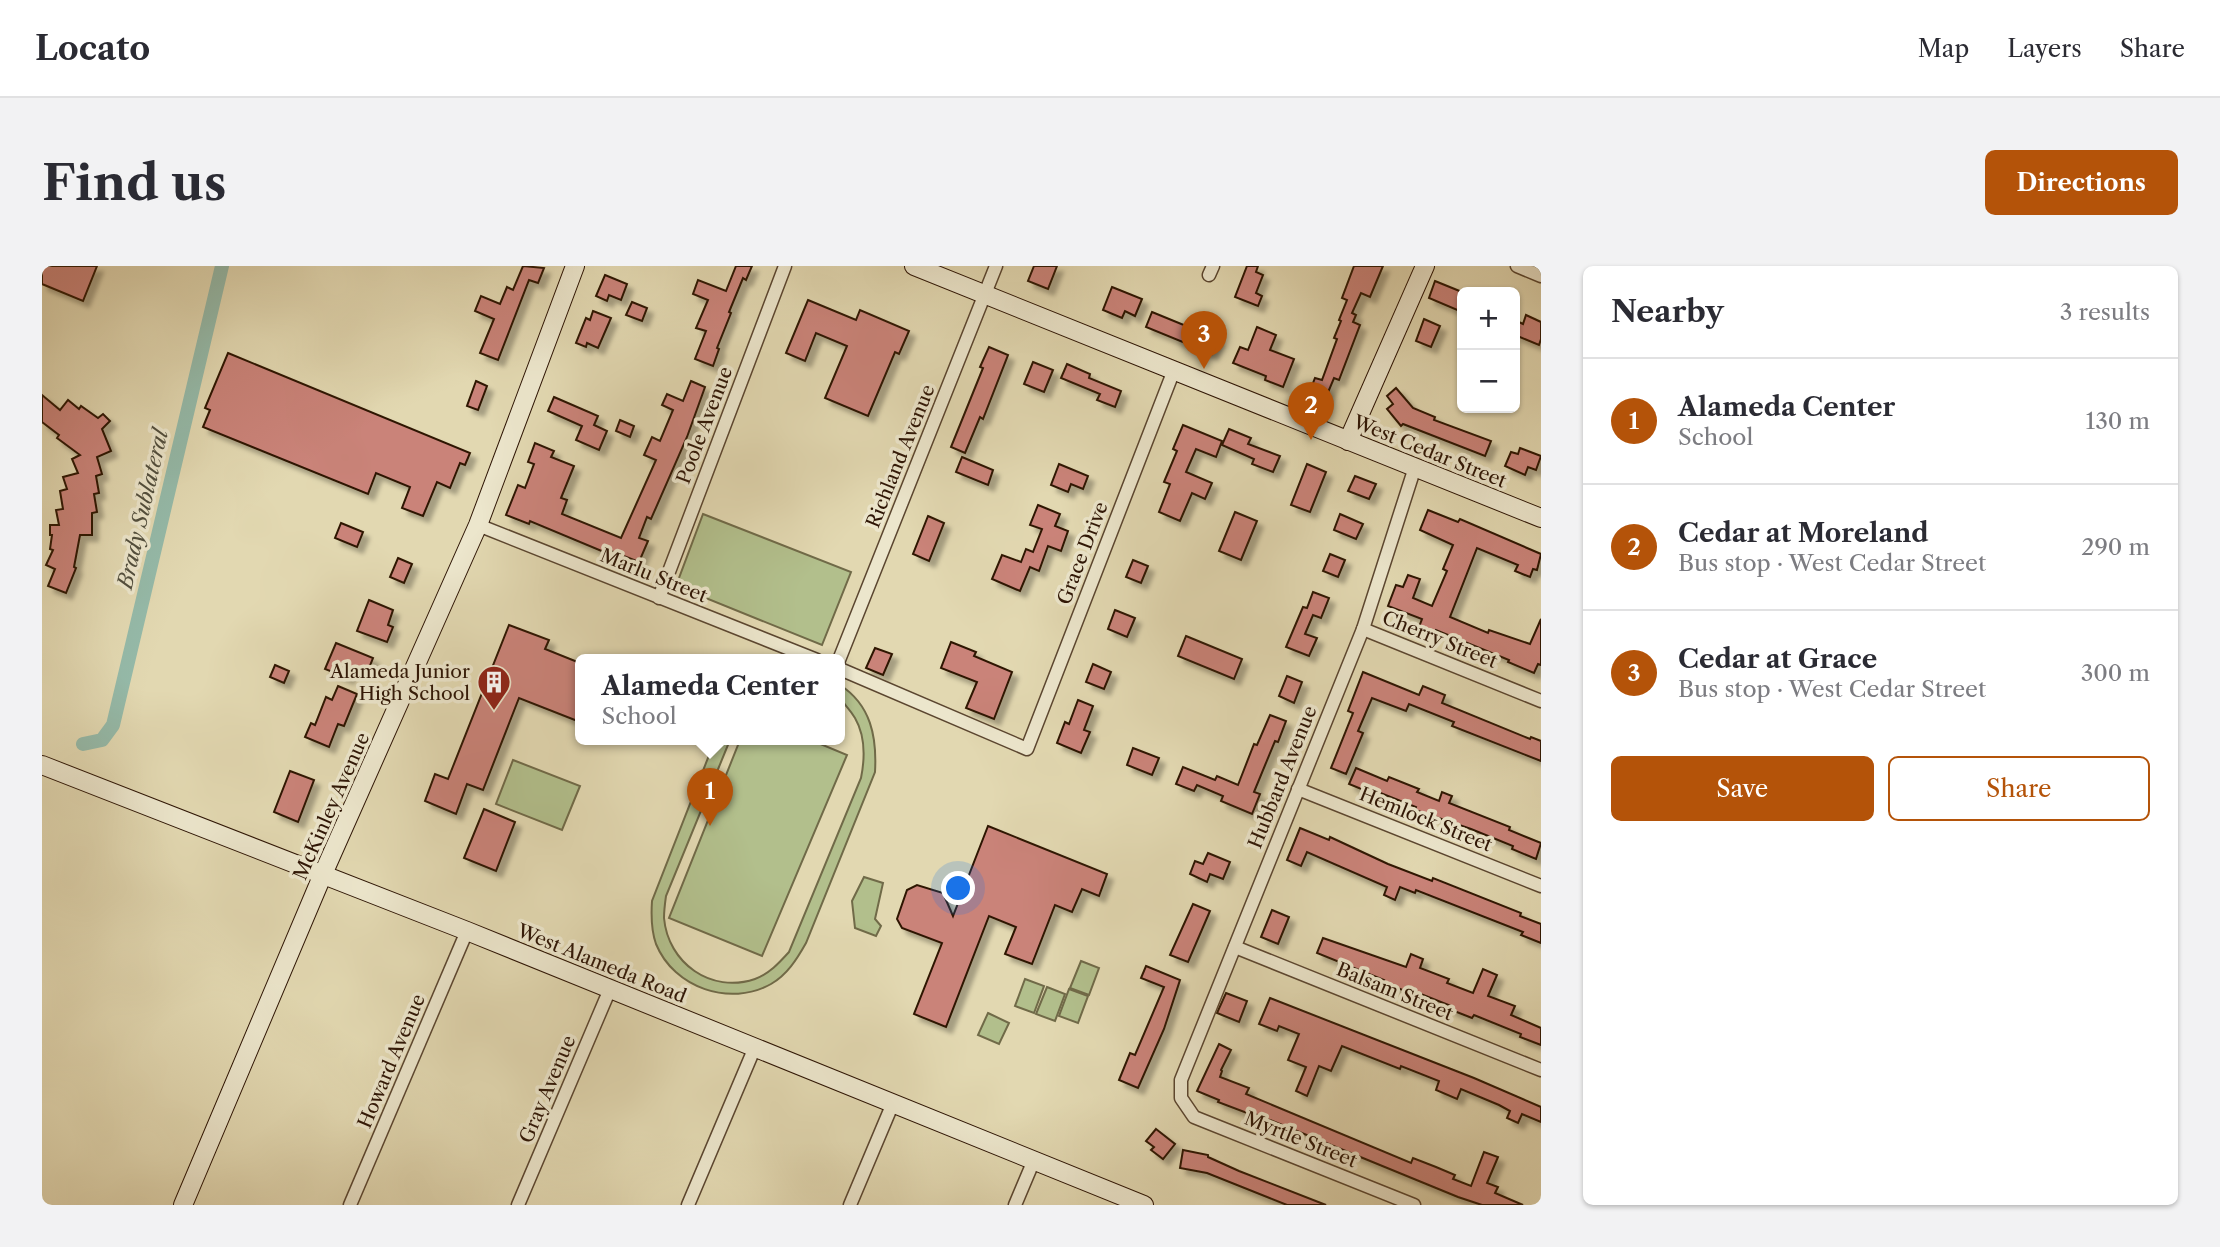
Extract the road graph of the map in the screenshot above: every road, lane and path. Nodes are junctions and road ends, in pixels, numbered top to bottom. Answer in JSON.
{"nodes":[{"id":1,"x":575,"y":266,"type":"edge"},
{"id":2,"x":785,"y":266,"type":"edge"},
{"id":3,"x":914,"y":266,"type":"edge"},
{"id":4,"x":996,"y":266,"type":"edge"},
{"id":5,"x":1426,"y":266,"type":"edge"},
{"id":6,"x":1517,"y":266,"type":"edge"},
{"id":7,"x":1541,"y":276,"type":"edge"},
{"id":8,"x":985,"y":295,"type":"junction"},
{"id":9,"x":1174,"y":370,"type":"junction"},
{"id":10,"x":1348,"y":441,"type":"junction"},
{"id":11,"x":1415,"y":467,"type":"junction"},
{"id":12,"x":1541,"y":518,"type":"edge"},
{"id":13,"x":478,"y":525,"type":"junction"},
{"id":14,"x":659,"y":598,"type":"junction"},
{"id":15,"x":1363,"y":629,"type":"junction"},
{"id":16,"x":802,"y":654,"type":"edge"},
{"id":17,"x":841,"y":654,"type":"edge"},
{"id":18,"x":845,"y":672,"type":"edge"},
{"id":19,"x":1541,"y":701,"type":"edge"},
{"id":20,"x":42,"y":765,"type":"edge"},
{"id":21,"x":1298,"y":789,"type":"junction"},
{"id":22,"x":323,"y":874,"type":"junction"},
{"id":23,"x":1541,"y":886,"type":"edge"},
{"id":24,"x":467,"y":931,"type":"junction"},
{"id":25,"x":1235,"y":947,"type":"junction"},
{"id":26,"x":610,"y":989,"type":"junction"},
{"id":27,"x":755,"y":1047,"type":"junction"},
{"id":28,"x":1541,"y":1070,"type":"edge"},
{"id":29,"x":1181,"y":1098,"type":"joint"},
{"id":30,"x":893,"y":1102,"type":"junction"},
{"id":31,"x":1034,"y":1160,"type":"junction"},
{"id":32,"x":183,"y":1205,"type":"edge"},
{"id":33,"x":351,"y":1205,"type":"edge"},
{"id":34,"x":518,"y":1205,"type":"edge"},
{"id":35,"x":688,"y":1205,"type":"edge"},
{"id":36,"x":850,"y":1205,"type":"edge"},
{"id":37,"x":1016,"y":1205,"type":"edge"},
{"id":38,"x":1144,"y":1205,"type":"edge"},
{"id":39,"x":1414,"y":1205,"type":"edge"}],
"edges":[{"from":1,"to":13,"type":"street","name":"McKinley Avenue"},
{"from":2,"to":14,"type":"street","name":"Poole Avenue"},
{"from":3,"to":8,"type":"street","name":"West Cedar Street"},
{"from":4,"to":8,"type":"street","name":"Richland Avenue"},
{"from":5,"to":10,"type":"street"},
{"from":6,"to":7,"type":"street"},
{"from":8,"to":9,"type":"street","name":"West Cedar Street"},
{"from":8,"to":17,"type":"street","name":"Richland Avenue"},
{"from":9,"to":10,"type":"street","name":"West Cedar Street"},
{"from":9,"to":18,"type":"street","name":"Grace Drive"},
{"from":10,"to":11,"type":"street","name":"West Cedar Street"},
{"from":11,"to":12,"type":"street","name":"West Cedar Street"},
{"from":11,"to":15,"type":"street","name":"Hubbard Avenue"},
{"from":13,"to":14,"type":"street","name":"Marlu Street"},
{"from":13,"to":22,"type":"street","name":"McKinley Avenue"},
{"from":14,"to":16,"type":"street","name":"Marlu Street"},
{"from":15,"to":19,"type":"street","name":"Cherry Street"},
{"from":15,"to":21,"type":"street","name":"Hubbard Avenue"},
{"from":20,"to":22,"type":"street","name":"West Alameda Road"},
{"from":21,"to":23,"type":"street","name":"Hemlock Street"},
{"from":21,"to":25,"type":"street","name":"Hubbard Avenue"},
{"from":22,"to":24,"type":"street","name":"West Alameda Road"},
{"from":22,"to":32,"type":"street","name":"McKinley Avenue"},
{"from":24,"to":26,"type":"street","name":"West Alameda Road"},
{"from":24,"to":33,"type":"street","name":"Howard Avenue"},
{"from":25,"to":28,"type":"street","name":"Balsam Street"},
{"from":25,"to":29,"type":"street","name":"Hubbard Avenue"},
{"from":26,"to":27,"type":"street","name":"West Alameda Road"},
{"from":26,"to":34,"type":"street","name":"Gray Avenue"},
{"from":27,"to":30,"type":"street","name":"West Alameda Road"},
{"from":27,"to":35,"type":"street"},
{"from":29,"to":39,"type":"street","name":"Myrtle Street"},
{"from":30,"to":31,"type":"street","name":"West Alameda Road"},
{"from":30,"to":36,"type":"street"},
{"from":31,"to":37,"type":"street"},
{"from":31,"to":38,"type":"street","name":"West Alameda Road"}]}
